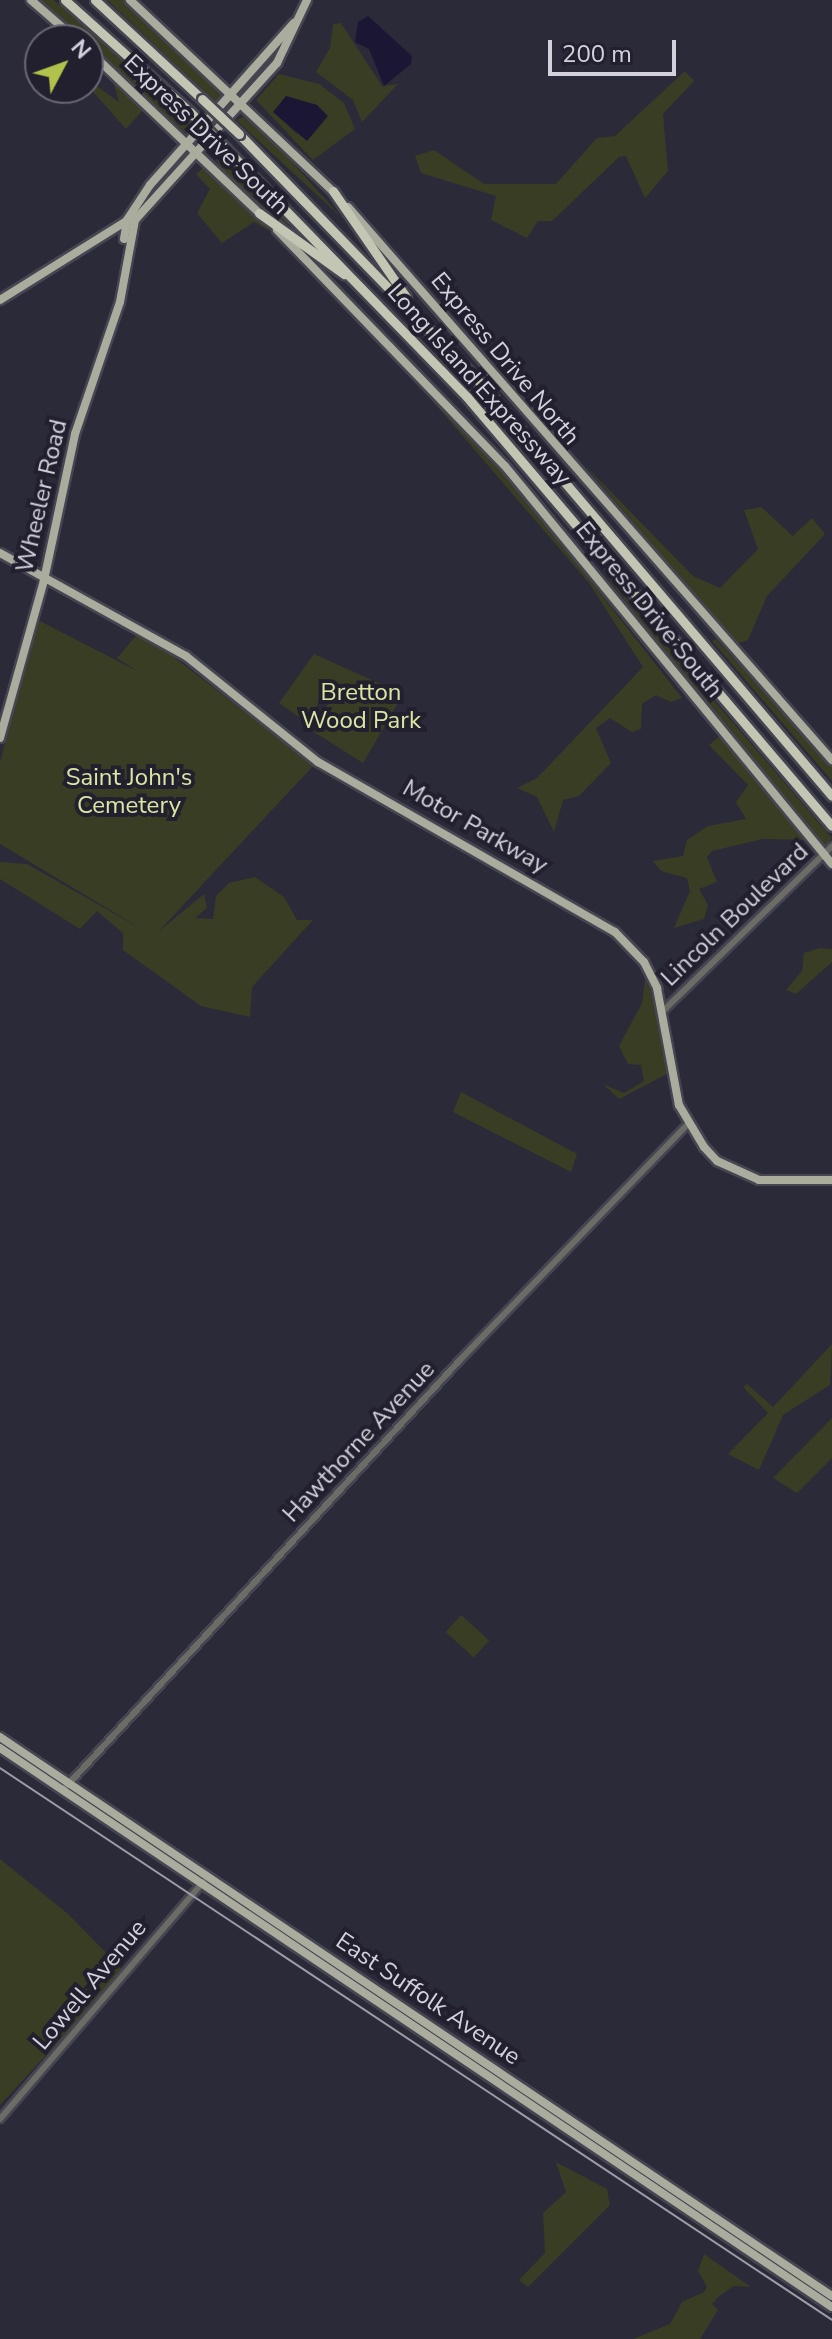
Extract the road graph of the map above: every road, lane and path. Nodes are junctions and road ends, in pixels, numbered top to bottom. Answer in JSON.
{"nodes":[{"id":1,"x":31,"y":0,"type":"edge"},
{"id":2,"x":65,"y":0,"type":"edge"},
{"id":3,"x":95,"y":0,"type":"edge"},
{"id":4,"x":102,"y":0,"type":"edge"},
{"id":5,"x":130,"y":0,"type":"edge"},
{"id":6,"x":307,"y":0,"type":"edge"},
{"id":7,"x":300,"y":16,"type":"junction"},
{"id":8,"x":115,"y":17,"type":"junction"},
{"id":9,"x":59,"y":24,"type":"edge"},
{"id":10,"x":104,"y":65,"type":"edge"},
{"id":11,"x":234,"y":94,"type":"junction"},
{"id":12,"x":242,"y":102,"type":"junction"},
{"id":13,"x":188,"y":142,"type":"junction"},
{"id":14,"x":196,"y":150,"type":"junction"},
{"id":15,"x":167,"y":164,"type":"junction"},
{"id":16,"x":333,"y":191,"type":"junction"},
{"id":17,"x":151,"y":197,"type":"junction"},
{"id":18,"x":259,"y":213,"type":"junction"},
{"id":19,"x":127,"y":220,"type":"junction"},
{"id":20,"x":110,"y":230,"type":"junction"},
{"id":21,"x":124,"y":236,"type":"junction"},
{"id":22,"x":94,"y":240,"type":"junction"},
{"id":23,"x":123,"y":264,"type":"junction"},
{"id":24,"x":376,"y":299,"type":"junction"},
{"id":25,"x":0,"y":300,"type":"edge"},
{"id":26,"x":413,"y":310,"type":"junction"},
{"id":27,"x":0,"y":553,"type":"edge"},
{"id":28,"x":44,"y":580,"type":"junction"},
{"id":29,"x":0,"y":738,"type":"edge"},
{"id":30,"x":832,"y":760,"type":"edge"},
{"id":31,"x":832,"y":796,"type":"edge"},
{"id":32,"x":832,"y":826,"type":"edge"},
{"id":33,"x":828,"y":849,"type":"edge"},
{"id":34,"x":832,"y":864,"type":"edge"},
{"id":35,"x":664,"y":1010,"type":"junction"},
{"id":36,"x":688,"y":1124,"type":"junction"},
{"id":37,"x":832,"y":1180,"type":"edge"},
{"id":38,"x":0,"y":1737,"type":"edge"},
{"id":39,"x":0,"y":1748,"type":"edge"},
{"id":40,"x":66,"y":1786,"type":"junction"},
{"id":41,"x":207,"y":1880,"type":"junction"},
{"id":42,"x":0,"y":2119,"type":"edge"},
{"id":43,"x":832,"y":2296,"type":"edge"},
{"id":44,"x":832,"y":2307,"type":"edge"}],
"edges":[{"from":1,"to":9,"type":"main road"},
{"from":2,"to":24,"type":"highway","name":"Long Island Expressway","bridge":true},
{"from":3,"to":8,"type":"highway","name":"Long Island Expressway"},
{"from":4,"to":8,"type":"highway"},
{"from":5,"to":11,"type":"main road","name":"Express Drive North"},
{"from":6,"to":7,"type":"main road","name":"Wheeler Road"},
{"from":7,"to":11,"type":"main road","name":"Wheeler Road"},
{"from":7,"to":12,"type":"main road","name":"Wheeler Road"},
{"from":8,"to":26,"type":"highway","name":"Long Island Expressway","bridge":true},
{"from":10,"to":13,"type":"main road","name":"Express Drive South"},
{"from":11,"to":12,"type":"main road","name":"Express Drive North"},
{"from":11,"to":13,"type":"main road","name":"Wheeler Road"},
{"from":12,"to":14,"type":"main road","name":"Wheeler Road"},
{"from":12,"to":16,"type":"main road","name":"Express Drive North"},
{"from":13,"to":14,"type":"main road","name":"Express Drive South"},
{"from":13,"to":15,"type":"main road","name":"Wheeler Road"},
{"from":14,"to":17,"type":"main road","name":"Wheeler Road"},
{"from":14,"to":18,"type":"main road","name":"Express Drive South"},
{"from":15,"to":19,"type":"main road","name":"Wheeler Road"},
{"from":15,"to":22,"type":"main road"},
{"from":16,"to":26,"type":"highway"},
{"from":16,"to":30,"type":"main road","name":"Express Drive North"},
{"from":17,"to":19,"type":"main road"},
{"from":17,"to":23,"type":"main road","name":"Wheeler Road"},
{"from":18,"to":24,"type":"highway"},
{"from":18,"to":33,"type":"main road","name":"Express Drive South"},
{"from":19,"to":20,"type":"main road"},
{"from":19,"to":21,"type":"main road","name":"Wheeler Road"},
{"from":20,"to":21,"type":"main road"},
{"from":20,"to":22,"type":"main road"},
{"from":21,"to":23,"type":"main road","name":"Wheeler Road"},
{"from":22,"to":25,"type":"main road"},
{"from":23,"to":28,"type":"main road","name":"Wheeler Road"},
{"from":24,"to":32,"type":"highway","name":"Long Island Expressway"},
{"from":26,"to":31,"type":"highway","name":"Long Island Expressway"},
{"from":27,"to":28,"type":"main road","name":"Motor Parkway"},
{"from":28,"to":29,"type":"main road","name":"Wheeler Road"},
{"from":28,"to":35,"type":"main road","name":"Motor Parkway"},
{"from":33,"to":34,"type":"main road","name":"Express Drive South"},
{"from":33,"to":35,"type":"street","name":"Lincoln Boulevard"},
{"from":35,"to":36,"type":"main road","name":"Motor Parkway"},
{"from":36,"to":37,"type":"main road","name":"Motor Parkway"},
{"from":36,"to":40,"type":"street","name":"Hawthorne Avenue"},
{"from":38,"to":40,"type":"main road","name":"East Suffolk Avenue"},
{"from":39,"to":40,"type":"main road","name":"East Suffolk Avenue"},
{"from":40,"to":41,"type":"main road","name":"East Suffolk Avenue"},
{"from":41,"to":42,"type":"street","name":"Lowell Avenue"},
{"from":41,"to":43,"type":"main road","name":"East Suffolk Avenue"},
{"from":41,"to":44,"type":"main road","name":"East Suffolk Avenue"}]}
